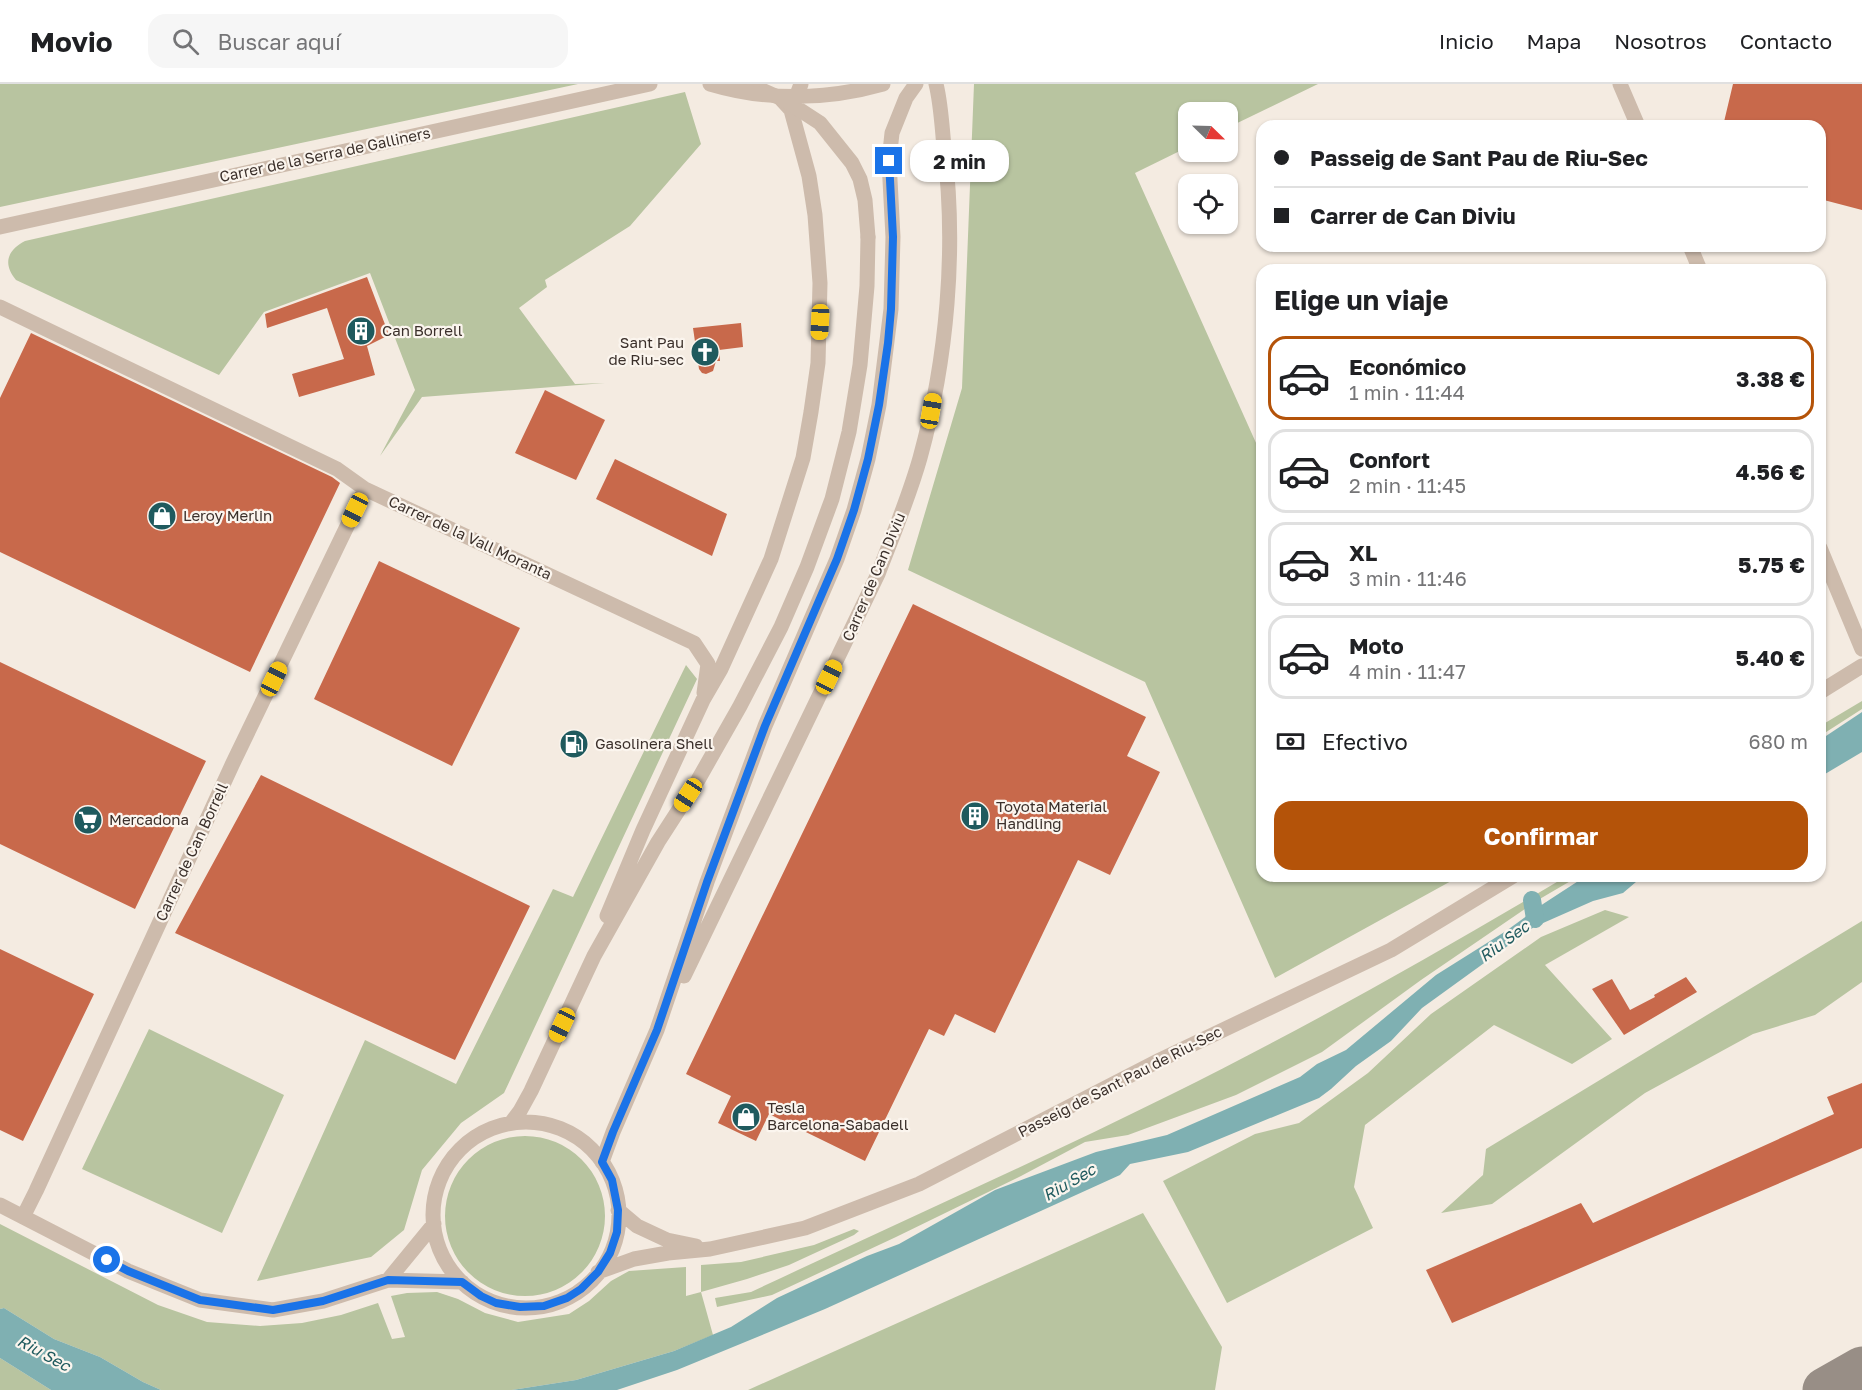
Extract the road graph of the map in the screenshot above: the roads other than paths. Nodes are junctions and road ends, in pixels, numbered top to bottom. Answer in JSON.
{"nodes":[{"id":1,"x":650,"y":84,"type":"edge"},
{"id":2,"x":710,"y":84,"type":"edge"},
{"id":3,"x":748,"y":84,"type":"edge"},
{"id":4,"x":801,"y":84,"type":"edge"},
{"id":5,"x":884,"y":84,"type":"edge"},
{"id":6,"x":916,"y":84,"type":"edge"},
{"id":7,"x":1620,"y":84,"type":"edge"},
{"id":8,"x":937,"y":85,"type":"edge"},
{"id":9,"x":780,"y":97,"type":"junction"},
{"id":10,"x":791,"y":110,"type":"junction"},
{"id":11,"x":1635,"y":120,"type":"edge"},
{"id":12,"x":0,"y":227,"type":"edge"},
{"id":13,"x":0,"y":307,"type":"edge"},
{"id":14,"x":365,"y":489,"type":"junction"},
{"id":15,"x":1826,"y":562,"type":"edge"},
{"id":16,"x":1862,"y":649,"type":"edge"},
{"id":17,"x":1862,"y":666,"type":"edge"},
{"id":18,"x":1826,"y":688,"type":"edge"},
{"id":19,"x":703,"y":700,"type":"junction"},
{"id":20,"x":1503,"y":882,"type":"edge"},
{"id":21,"x":594,"y":956,"type":"junction"},
{"id":22,"x":657,"y":1030,"type":"junction"},
{"id":23,"x":511,"y":1123,"type":"junction"},
{"id":24,"x":602,"y":1162,"type":"junction"},
{"id":25,"x":0,"y":1205,"type":"edge"},
{"id":26,"x":618,"y":1210,"type":"junction"},
{"id":27,"x":23,"y":1217,"type":"junction"},
{"id":28,"x":434,"y":1224,"type":"junction"},
{"id":29,"x":710,"y":1249,"type":"junction"},
{"id":30,"x":598,"y":1272,"type":"junction"},
{"id":31,"x":388,"y":1280,"type":"junction"},
{"id":32,"x":462,"y":1282,"type":"junction"}],
"edges":[{"from":1,"to":12,"type":"street","name":"Carrer de la Serra de Galliners"},
{"from":2,"to":9,"type":"street","bridge":true},
{"from":3,"to":10,"type":"street"},
{"from":4,"to":10,"type":"street"},
{"from":5,"to":9,"type":"street","bridge":true},
{"from":6,"to":22,"type":"street","name":"Carrer de Can Diviu"},
{"from":7,"to":11,"type":"street"},
{"from":8,"to":22,"type":"street","name":"Carrer de Can Diviu"},
{"from":9,"to":21,"type":"street","bridge":true},
{"from":10,"to":19,"type":"street"},
{"from":13,"to":14,"type":"street","name":"Carrer de la Vall Moranta"},
{"from":14,"to":19,"type":"street","name":"Carrer de la Vall Moranta"},
{"from":14,"to":27,"type":"street","name":"Carrer de Can Borrell"},
{"from":15,"to":16,"type":"street"},
{"from":17,"to":18,"type":"street"},
{"from":19,"to":21,"type":"street"},
{"from":20,"to":29,"type":"street","name":"Passeig de Sant Pau de Riu-Sec"},
{"from":21,"to":23,"type":"street"},
{"from":22,"to":24,"type":"street","name":"Carrer de Can Diviu"},
{"from":23,"to":24,"type":"street"},
{"from":23,"to":28,"type":"street"},
{"from":24,"to":26,"type":"street"},
{"from":25,"to":27,"type":"street"},
{"from":26,"to":29,"type":"street","name":"Passeig de Sant Pau de Riu-Sec"},
{"from":26,"to":30,"type":"street"},
{"from":27,"to":31,"type":"street"},
{"from":28,"to":31,"type":"street"},
{"from":28,"to":32,"type":"street"},
{"from":29,"to":30,"type":"street","name":"Passeig de Sant Pau de Riu-Sec"},
{"from":30,"to":32,"type":"street"},
{"from":31,"to":32,"type":"street"}]}
